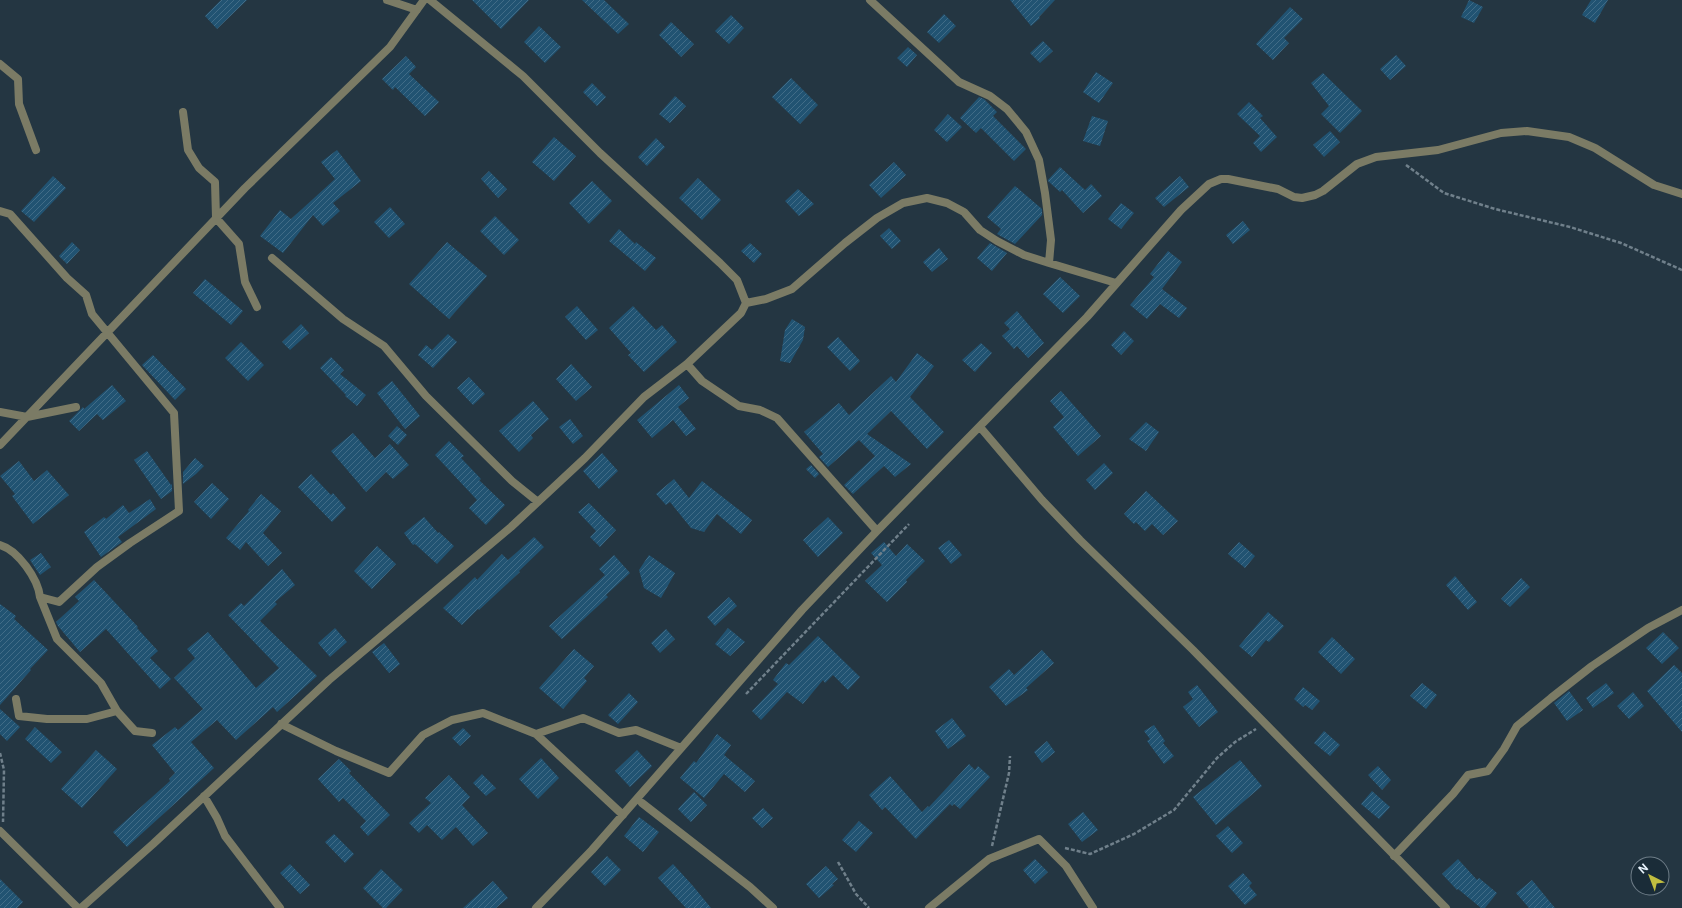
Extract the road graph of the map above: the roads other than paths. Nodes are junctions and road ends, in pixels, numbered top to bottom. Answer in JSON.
{"nodes":[{"id":1,"x":387,"y":0,"type":"edge"},
{"id":2,"x":424,"y":0,"type":"edge"},
{"id":3,"x":430,"y":0,"type":"edge"},
{"id":4,"x":870,"y":0,"type":"edge"},
{"id":5,"x":417,"y":10,"type":"junction"},
{"id":6,"x":0,"y":64,"type":"edge"},
{"id":7,"x":183,"y":112,"type":"dead end"},
{"id":8,"x":36,"y":150,"type":"dead end"},
{"id":9,"x":1682,"y":194,"type":"edge"},
{"id":10,"x":0,"y":211,"type":"edge"},
{"id":11,"x":216,"y":218,"type":"junction"},
{"id":12,"x":272,"y":258,"type":"dead end"},
{"id":13,"x":1049,"y":263,"type":"junction"},
{"id":14,"x":1116,"y":283,"type":"junction"},
{"id":15,"x":746,"y":303,"type":"junction"},
{"id":16,"x":256,"y":307,"type":"dead end"},
{"id":17,"x":106,"y":333,"type":"junction"},
{"id":18,"x":687,"y":364,"type":"junction"},
{"id":19,"x":76,"y":407,"type":"dead end"},
{"id":20,"x":0,"y":412,"type":"edge"},
{"id":21,"x":27,"y":416,"type":"junction"},
{"id":22,"x":980,"y":428,"type":"junction"},
{"id":23,"x":0,"y":445,"type":"edge"},
{"id":24,"x":538,"y":502,"type":"junction"},
{"id":25,"x":877,"y":531,"type":"junction"},
{"id":26,"x":0,"y":545,"type":"edge"},
{"id":27,"x":40,"y":597,"type":"junction"},
{"id":28,"x":1682,"y":610,"type":"edge"},
{"id":29,"x":16,"y":699,"type":"dead end"},
{"id":30,"x":117,"y":711,"type":"junction"},
{"id":31,"x":281,"y":724,"type":"junction"},
{"id":32,"x":152,"y":733,"type":"dead end"},
{"id":33,"x":536,"y":734,"type":"junction"},
{"id":34,"x":681,"y":748,"type":"junction"},
{"id":35,"x":204,"y":796,"type":"junction"},
{"id":36,"x":642,"y":803,"type":"dead end"},
{"id":37,"x":623,"y":815,"type":"junction"},
{"id":38,"x":1,"y":833,"type":"edge"},
{"id":39,"x":1394,"y":856,"type":"junction"},
{"id":40,"x":80,"y":908,"type":"edge"},
{"id":41,"x":280,"y":908,"type":"edge"},
{"id":42,"x":536,"y":908,"type":"edge"},
{"id":43,"x":773,"y":908,"type":"edge"},
{"id":44,"x":929,"y":908,"type":"edge"},
{"id":45,"x":1093,"y":908,"type":"edge"},
{"id":46,"x":1446,"y":908,"type":"edge"}],
"edges":[{"from":1,"to":5,"type":"street"},
{"from":2,"to":5,"type":"street"},
{"from":3,"to":15,"type":"street"},
{"from":4,"to":13,"type":"street"},
{"from":5,"to":11,"type":"street"},
{"from":6,"to":8,"type":"street"},
{"from":7,"to":11,"type":"street"},
{"from":9,"to":14,"type":"street"},
{"from":10,"to":17,"type":"street"},
{"from":11,"to":16,"type":"street"},
{"from":11,"to":17,"type":"street"},
{"from":12,"to":24,"type":"street"},
{"from":13,"to":14,"type":"street"},
{"from":13,"to":15,"type":"street"},
{"from":14,"to":22,"type":"street"},
{"from":15,"to":18,"type":"street"},
{"from":17,"to":21,"type":"street"},
{"from":17,"to":27,"type":"street"},
{"from":18,"to":24,"type":"street"},
{"from":18,"to":25,"type":"street"},
{"from":19,"to":21,"type":"street"},
{"from":20,"to":21,"type":"street"},
{"from":21,"to":23,"type":"street"},
{"from":22,"to":25,"type":"street"},
{"from":22,"to":39,"type":"street"},
{"from":24,"to":31,"type":"street"},
{"from":25,"to":34,"type":"street"},
{"from":26,"to":27,"type":"street"},
{"from":27,"to":30,"type":"street"},
{"from":28,"to":39,"type":"street"},
{"from":29,"to":30,"type":"street"},
{"from":30,"to":32,"type":"street"},
{"from":31,"to":33,"type":"street"},
{"from":31,"to":35,"type":"street"},
{"from":33,"to":34,"type":"street"},
{"from":33,"to":37,"type":"street"},
{"from":34,"to":37,"type":"street"},
{"from":35,"to":40,"type":"street"},
{"from":35,"to":41,"type":"street"},
{"from":36,"to":43,"type":"street"},
{"from":37,"to":42,"type":"street"},
{"from":38,"to":40,"type":"street"},
{"from":39,"to":46,"type":"street"},
{"from":44,"to":45,"type":"street"}]}
